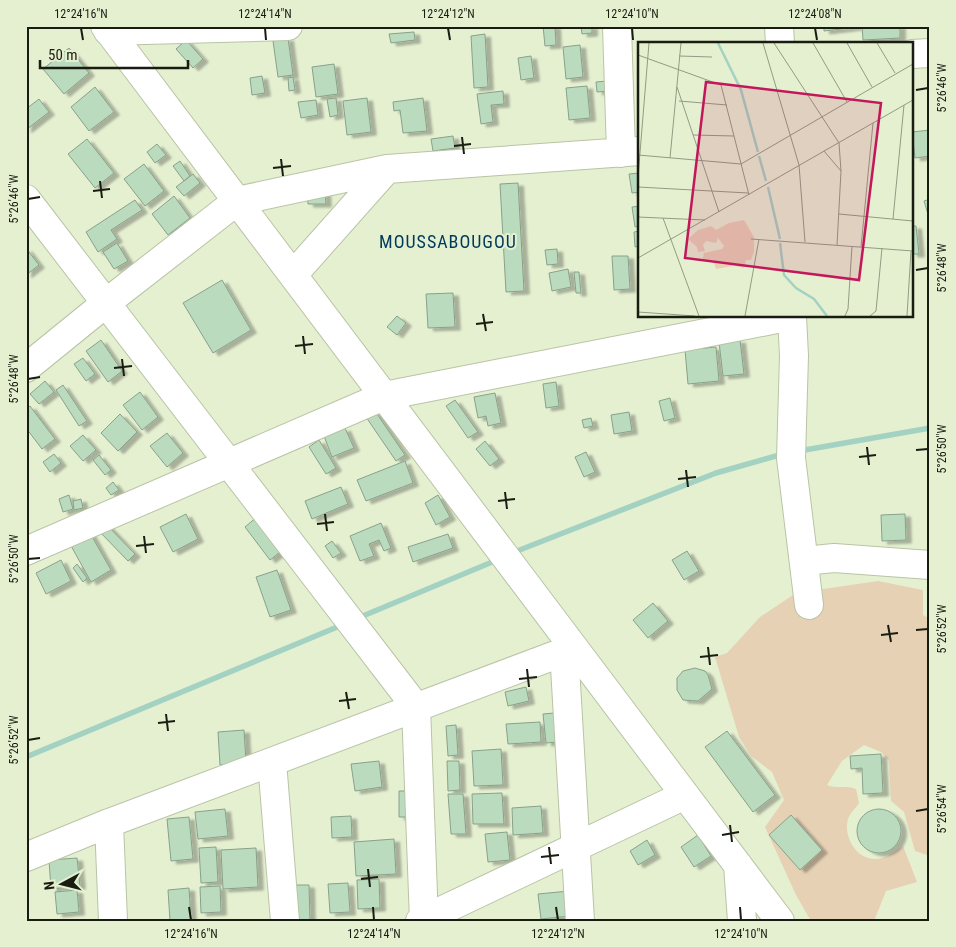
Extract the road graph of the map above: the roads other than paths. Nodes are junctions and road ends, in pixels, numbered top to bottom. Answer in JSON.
{"nodes":[{"id":1,"x":288,"y":26,"type":"edge"},
{"id":2,"x":617,"y":26,"type":"edge"},
{"id":3,"x":779,"y":26,"type":"edge"},
{"id":4,"x":107,"y":28,"type":"edge"},
{"id":5,"x":780,"y":42,"type":"edge"},
{"id":6,"x":930,"y":53,"type":"edge"},
{"id":7,"x":914,"y":54,"type":"edge"},
{"id":8,"x":630,"y":152,"type":"edge"},
{"id":9,"x":387,"y":169,"type":"junction"},
{"id":10,"x":26,"y":199,"type":"edge"},
{"id":11,"x":237,"y":201,"type":"junction"},
{"id":12,"x":292,"y":275,"type":"junction"},
{"id":13,"x":106,"y":303,"type":"junction"},
{"id":14,"x":782,"y":318,"type":"edge"},
{"id":15,"x":792,"y":318,"type":"edge"},
{"id":16,"x":26,"y":368,"type":"edge"},
{"id":17,"x":384,"y":396,"type":"junction"},
{"id":18,"x":229,"y":462,"type":"junction"},
{"id":19,"x":26,"y":551,"type":"edge"},
{"id":20,"x":804,"y":561,"type":"junction"},
{"id":21,"x":930,"y":566,"type":"edge"},
{"id":22,"x":810,"y":605,"type":"dead end"},
{"id":23,"x":569,"y":649,"type":"junction"},
{"id":24,"x":416,"y":706,"type":"junction"},
{"id":25,"x":272,"y":762,"type":"junction"},
{"id":26,"x":685,"y":796,"type":"junction"},
{"id":27,"x":109,"y":823,"type":"junction"},
{"id":28,"x":575,"y":847,"type":"junction"},
{"id":29,"x":26,"y":857,"type":"edge"},
{"id":30,"x":738,"y":865,"type":"junction"},
{"id":31,"x":423,"y":920,"type":"edge"},
{"id":32,"x":113,"y":921,"type":"edge"},
{"id":33,"x":285,"y":921,"type":"edge"},
{"id":34,"x":580,"y":921,"type":"edge"},
{"id":35,"x":742,"y":921,"type":"edge"},
{"id":36,"x":780,"y":921,"type":"edge"}],
"edges":[{"from":1,"to":4,"type":"street"},
{"from":2,"to":8,"type":"street"},
{"from":3,"to":5,"type":"street"},
{"from":4,"to":11,"type":"street"},
{"from":6,"to":7,"type":"street"},
{"from":8,"to":9,"type":"street"},
{"from":9,"to":11,"type":"street"},
{"from":9,"to":12,"type":"street"},
{"from":10,"to":13,"type":"street"},
{"from":11,"to":12,"type":"street"},
{"from":11,"to":13,"type":"street"},
{"from":12,"to":17,"type":"street"},
{"from":13,"to":16,"type":"street"},
{"from":13,"to":18,"type":"street"},
{"from":14,"to":17,"type":"street"},
{"from":15,"to":20,"type":"street"},
{"from":17,"to":18,"type":"street"},
{"from":17,"to":23,"type":"street"},
{"from":18,"to":19,"type":"street"},
{"from":18,"to":24,"type":"street"},
{"from":20,"to":21,"type":"street"},
{"from":20,"to":22,"type":"street"},
{"from":23,"to":24,"type":"street"},
{"from":23,"to":26,"type":"street"},
{"from":23,"to":28,"type":"street"},
{"from":24,"to":25,"type":"street"},
{"from":24,"to":31,"type":"street"},
{"from":25,"to":27,"type":"street"},
{"from":25,"to":33,"type":"street"},
{"from":26,"to":28,"type":"street"},
{"from":26,"to":30,"type":"street"},
{"from":27,"to":29,"type":"street"},
{"from":27,"to":32,"type":"street"},
{"from":28,"to":31,"type":"street"},
{"from":28,"to":34,"type":"street"},
{"from":30,"to":35,"type":"street"},
{"from":30,"to":36,"type":"street"}]}
